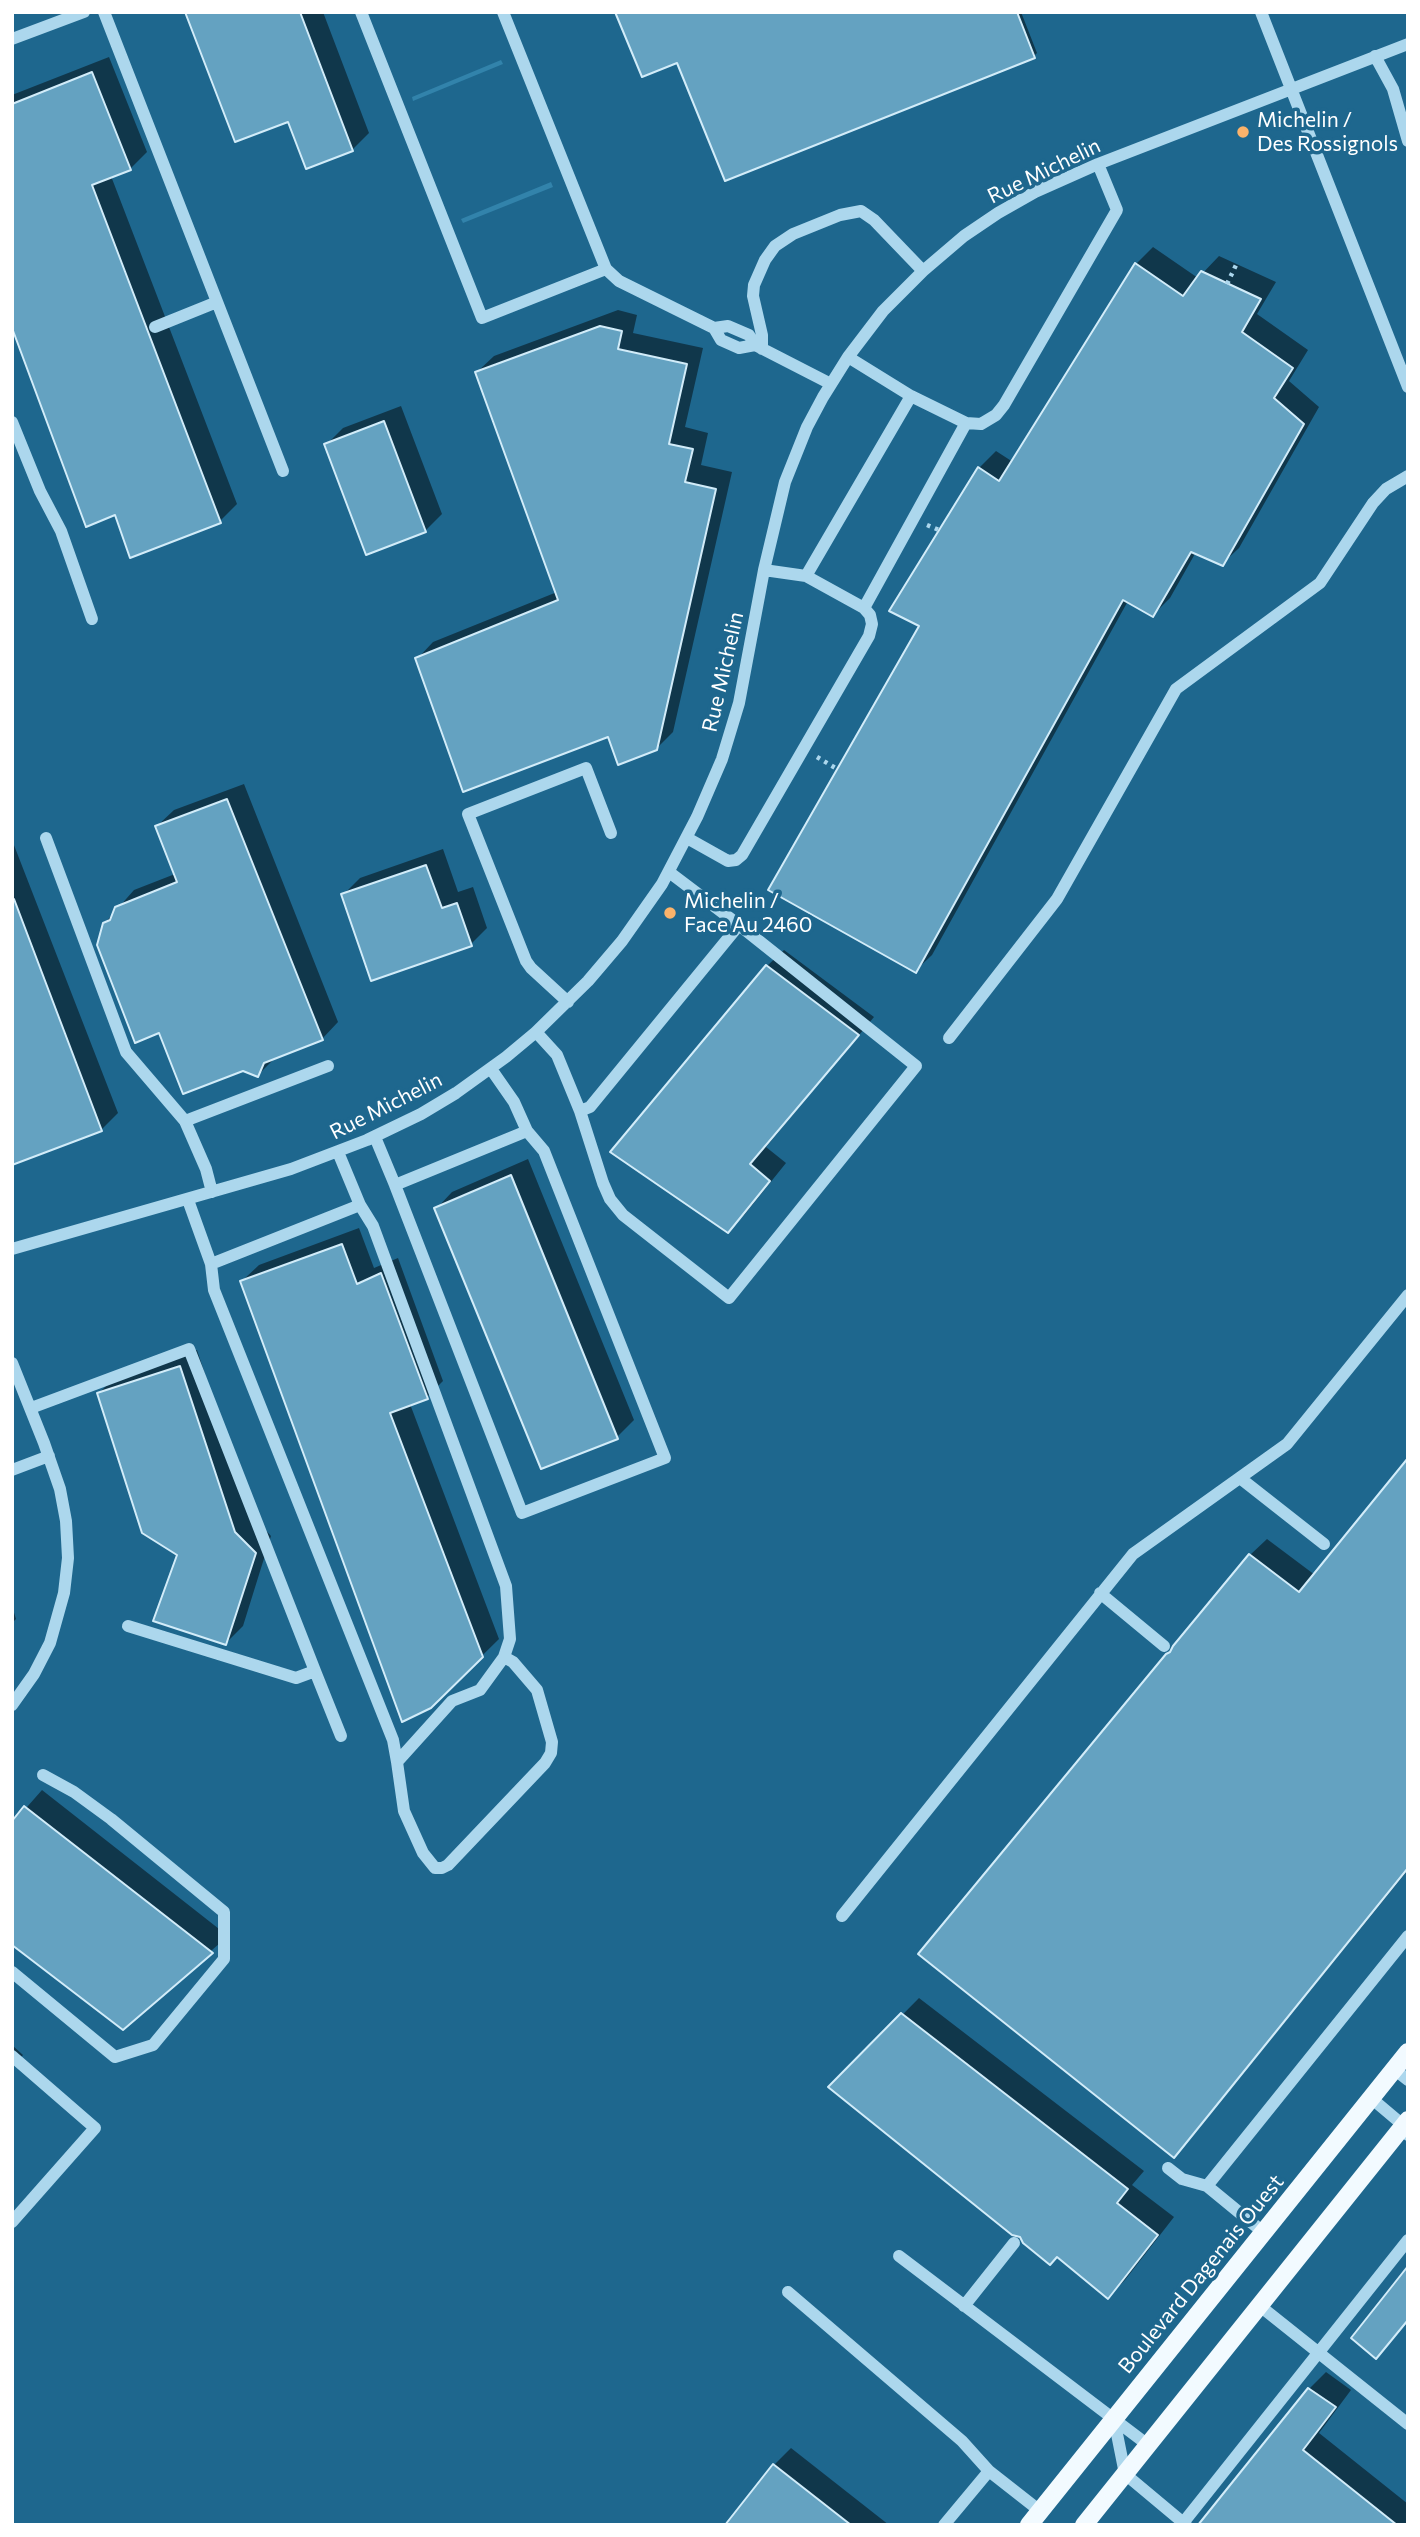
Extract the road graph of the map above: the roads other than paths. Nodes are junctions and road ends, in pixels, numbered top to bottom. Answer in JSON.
{"nodes":[{"id":1,"x":84,"y":12,"type":"edge"},
{"id":2,"x":104,"y":12,"type":"edge"},
{"id":3,"x":360,"y":12,"type":"edge"},
{"id":4,"x":503,"y":12,"type":"edge"},
{"id":5,"x":1261,"y":12,"type":"edge"},
{"id":6,"x":12,"y":39,"type":"edge"},
{"id":7,"x":1408,"y":44,"type":"edge"},
{"id":8,"x":1375,"y":56,"type":"junction"},
{"id":9,"x":1291,"y":88,"type":"junction"},
{"id":10,"x":1402,"y":98,"type":"edge"},
{"id":11,"x":1408,"y":141,"type":"edge"},
{"id":12,"x":1098,"y":164,"type":"junction"},
{"id":13,"x":606,"y":269,"type":"junction"},
{"id":14,"x":923,"y":271,"type":"junction"},
{"id":15,"x":217,"y":302,"type":"junction"},
{"id":16,"x":155,"y":327,"type":"dead end"},
{"id":17,"x":758,"y":347,"type":"junction"},
{"id":18,"x":848,"y":357,"type":"junction"},
{"id":19,"x":831,"y":384,"type":"junction"},
{"id":20,"x":1408,"y":387,"type":"edge"},
{"id":21,"x":911,"y":396,"type":"junction"},
{"id":22,"x":12,"y":422,"type":"edge"},
{"id":23,"x":966,"y":423,"type":"junction"},
{"id":24,"x":283,"y":471,"type":"dead end"},
{"id":25,"x":1408,"y":476,"type":"edge"},
{"id":26,"x":764,"y":570,"type":"junction"},
{"id":27,"x":806,"y":576,"type":"junction"},
{"id":28,"x":864,"y":608,"type":"junction"},
{"id":29,"x":92,"y":620,"type":"dead end"},
{"id":30,"x":611,"y":833,"type":"dead end"},
{"id":31,"x":46,"y":838,"type":"dead end"},
{"id":32,"x":687,"y":838,"type":"junction"},
{"id":33,"x":669,"y":872,"type":"junction"},
{"id":34,"x":740,"y":925,"type":"junction"},
{"id":35,"x":568,"y":1002,"type":"junction"},
{"id":36,"x":536,"y":1032,"type":"junction"},
{"id":37,"x":949,"y":1038,"type":"dead end"},
{"id":38,"x":328,"y":1066,"type":"dead end"},
{"id":39,"x":491,"y":1069,"type":"junction"},
{"id":40,"x":580,"y":1111,"type":"junction"},
{"id":41,"x":185,"y":1121,"type":"junction"},
{"id":42,"x":527,"y":1131,"type":"junction"},
{"id":43,"x":375,"y":1137,"type":"junction"},
{"id":44,"x":338,"y":1152,"type":"junction"},
{"id":45,"x":395,"y":1185,"type":"junction"},
{"id":46,"x":212,"y":1192,"type":"junction"},
{"id":47,"x":188,"y":1200,"type":"junction"},
{"id":48,"x":360,"y":1205,"type":"junction"},
{"id":49,"x":12,"y":1250,"type":"edge"},
{"id":50,"x":211,"y":1264,"type":"junction"},
{"id":51,"x":1408,"y":1295,"type":"edge"},
{"id":52,"x":1403,"y":1311,"type":"edge"},
{"id":53,"x":12,"y":1363,"type":"edge"},
{"id":54,"x":31,"y":1408,"type":"junction"},
{"id":55,"x":49,"y":1456,"type":"junction"},
{"id":56,"x":12,"y":1470,"type":"edge"},
{"id":57,"x":1240,"y":1478,"type":"junction"},
{"id":58,"x":1324,"y":1544,"type":"dead end"},
{"id":59,"x":1100,"y":1593,"type":"junction"},
{"id":60,"x":128,"y":1626,"type":"dead end"},
{"id":61,"x":1164,"y":1646,"type":"dead end"},
{"id":62,"x":505,"y":1657,"type":"junction"},
{"id":63,"x":315,"y":1671,"type":"junction"},
{"id":64,"x":12,"y":1705,"type":"edge"},
{"id":65,"x":341,"y":1736,"type":"dead end"},
{"id":66,"x":397,"y":1762,"type":"junction"},
{"id":67,"x":43,"y":1775,"type":"dead end"},
{"id":68,"x":842,"y":1916,"type":"dead end"},
{"id":69,"x":1408,"y":1936,"type":"edge"},
{"id":70,"x":12,"y":1972,"type":"edge"},
{"id":71,"x":1408,"y":2052,"type":"edge"},
{"id":72,"x":12,"y":2056,"type":"edge"},
{"id":73,"x":1401,"y":2074,"type":"edge"},
{"id":74,"x":1371,"y":2098,"type":"junction"},
{"id":75,"x":1406,"y":2127,"type":"edge"},
{"id":76,"x":1168,"y":2168,"type":"dead end"},
{"id":77,"x":1207,"y":2186,"type":"junction"},
{"id":78,"x":12,"y":2222,"type":"edge"},
{"id":79,"x":1263,"y":2232,"type":"junction"},
{"id":80,"x":1408,"y":2241,"type":"edge"},
{"id":81,"x":1014,"y":2243,"type":"dead end"},
{"id":82,"x":899,"y":2256,"type":"dead end"},
{"id":83,"x":788,"y":2292,"type":"dead end"},
{"id":84,"x":964,"y":2306,"type":"junction"},
{"id":85,"x":1260,"y":2306,"type":"junction"},
{"id":86,"x":1318,"y":2353,"type":"junction"},
{"id":87,"x":1114,"y":2419,"type":"junction"},
{"id":88,"x":1408,"y":2424,"type":"edge"},
{"id":89,"x":1148,"y":2445,"type":"junction"},
{"id":90,"x":989,"y":2471,"type":"junction"},
{"id":91,"x":1125,"y":2474,"type":"junction"},
{"id":92,"x":1035,"y":2518,"type":"edge"},
{"id":93,"x":1184,"y":2524,"type":"edge"},
{"id":94,"x":944,"y":2525,"type":"edge"},
{"id":95,"x":1084,"y":2525,"type":"edge"}],
"edges":[{"from":1,"to":6,"type":"street"},
{"from":2,"to":15,"type":"street"},
{"from":3,"to":13,"type":"street"},
{"from":4,"to":13,"type":"street"},
{"from":5,"to":9,"type":"street"},
{"from":7,"to":8,"type":"street","name":"Rue Michelin"},
{"from":8,"to":9,"type":"street","name":"Rue Michelin"},
{"from":8,"to":10,"type":"street"},
{"from":9,"to":12,"type":"street","name":"Rue Michelin"},
{"from":9,"to":20,"type":"street"},
{"from":10,"to":11,"type":"street"},
{"from":12,"to":14,"type":"street","name":"Rue Michelin"},
{"from":12,"to":23,"type":"street"},
{"from":13,"to":17,"type":"street"},
{"from":14,"to":17,"type":"street"},
{"from":14,"to":18,"type":"street","name":"Rue Michelin"},
{"from":15,"to":16,"type":"street"},
{"from":15,"to":24,"type":"street"},
{"from":17,"to":19,"type":"street"},
{"from":18,"to":19,"type":"street","name":"Rue Michelin"},
{"from":18,"to":21,"type":"street"},
{"from":19,"to":26,"type":"street","name":"Rue Michelin"},
{"from":21,"to":23,"type":"street"},
{"from":21,"to":27,"type":"street"},
{"from":22,"to":29,"type":"street"},
{"from":23,"to":28,"type":"street"},
{"from":25,"to":37,"type":"street"},
{"from":26,"to":27,"type":"street"},
{"from":26,"to":32,"type":"street","name":"Rue Michelin"},
{"from":27,"to":28,"type":"street"},
{"from":28,"to":32,"type":"street"},
{"from":30,"to":35,"type":"street"},
{"from":31,"to":41,"type":"street"},
{"from":32,"to":33,"type":"street","name":"Rue Michelin"},
{"from":33,"to":34,"type":"street"},
{"from":33,"to":35,"type":"street","name":"Rue Michelin"},
{"from":34,"to":40,"type":"street"},
{"from":34,"to":40,"type":"street"},
{"from":35,"to":36,"type":"street","name":"Rue Michelin"},
{"from":36,"to":39,"type":"street","name":"Rue Michelin"},
{"from":36,"to":40,"type":"street"},
{"from":38,"to":41,"type":"street"},
{"from":39,"to":42,"type":"street"},
{"from":39,"to":43,"type":"street","name":"Rue Michelin"},
{"from":41,"to":46,"type":"street"},
{"from":42,"to":45,"type":"street"},
{"from":42,"to":45,"type":"street"},
{"from":43,"to":44,"type":"street","name":"Rue Michelin"},
{"from":43,"to":45,"type":"street"},
{"from":44,"to":46,"type":"street","name":"Rue Michelin"},
{"from":44,"to":48,"type":"street"},
{"from":46,"to":47,"type":"street","name":"Rue Michelin"},
{"from":47,"to":49,"type":"street","name":"Rue Michelin"},
{"from":47,"to":50,"type":"street"},
{"from":48,"to":50,"type":"street"},
{"from":48,"to":62,"type":"street"},
{"from":50,"to":66,"type":"street"},
{"from":51,"to":52,"type":"street"},
{"from":52,"to":57,"type":"street"},
{"from":53,"to":54,"type":"street"},
{"from":54,"to":55,"type":"street"},
{"from":54,"to":63,"type":"street"},
{"from":55,"to":56,"type":"street"},
{"from":55,"to":64,"type":"street"},
{"from":57,"to":58,"type":"street"},
{"from":57,"to":59,"type":"street"},
{"from":59,"to":61,"type":"street"},
{"from":59,"to":68,"type":"street"},
{"from":60,"to":63,"type":"street"},
{"from":62,"to":66,"type":"street"},
{"from":62,"to":66,"type":"street"},
{"from":63,"to":65,"type":"street"},
{"from":67,"to":70,"type":"street"},
{"from":69,"to":77,"type":"street"},
{"from":71,"to":73,"type":"main road","name":"Boulevard Dagenais Ouest"},
{"from":72,"to":78,"type":"street"},
{"from":73,"to":74,"type":"main road","name":"Boulevard Dagenais Ouest"},
{"from":74,"to":75,"type":"street"},
{"from":74,"to":79,"type":"main road","name":"Boulevard Dagenais Ouest"},
{"from":75,"to":85,"type":"main road"},
{"from":76,"to":77,"type":"street"},
{"from":77,"to":79,"type":"street"},
{"from":79,"to":87,"type":"main road","name":"Boulevard Dagenais Ouest"},
{"from":80,"to":86,"type":"street"},
{"from":81,"to":84,"type":"street"},
{"from":82,"to":84,"type":"street"},
{"from":83,"to":90,"type":"street"},
{"from":84,"to":87,"type":"street"},
{"from":85,"to":86,"type":"street"},
{"from":85,"to":89,"type":"main road"},
{"from":86,"to":88,"type":"street"},
{"from":86,"to":93,"type":"street"},
{"from":87,"to":89,"type":"street"},
{"from":87,"to":91,"type":"street"},
{"from":87,"to":92,"type":"main road","name":"Boulevard Dagenais Ouest"},
{"from":89,"to":91,"type":"main road"},
{"from":90,"to":92,"type":"street"},
{"from":90,"to":94,"type":"street"},
{"from":91,"to":93,"type":"street"},
{"from":91,"to":95,"type":"main road"}]}
